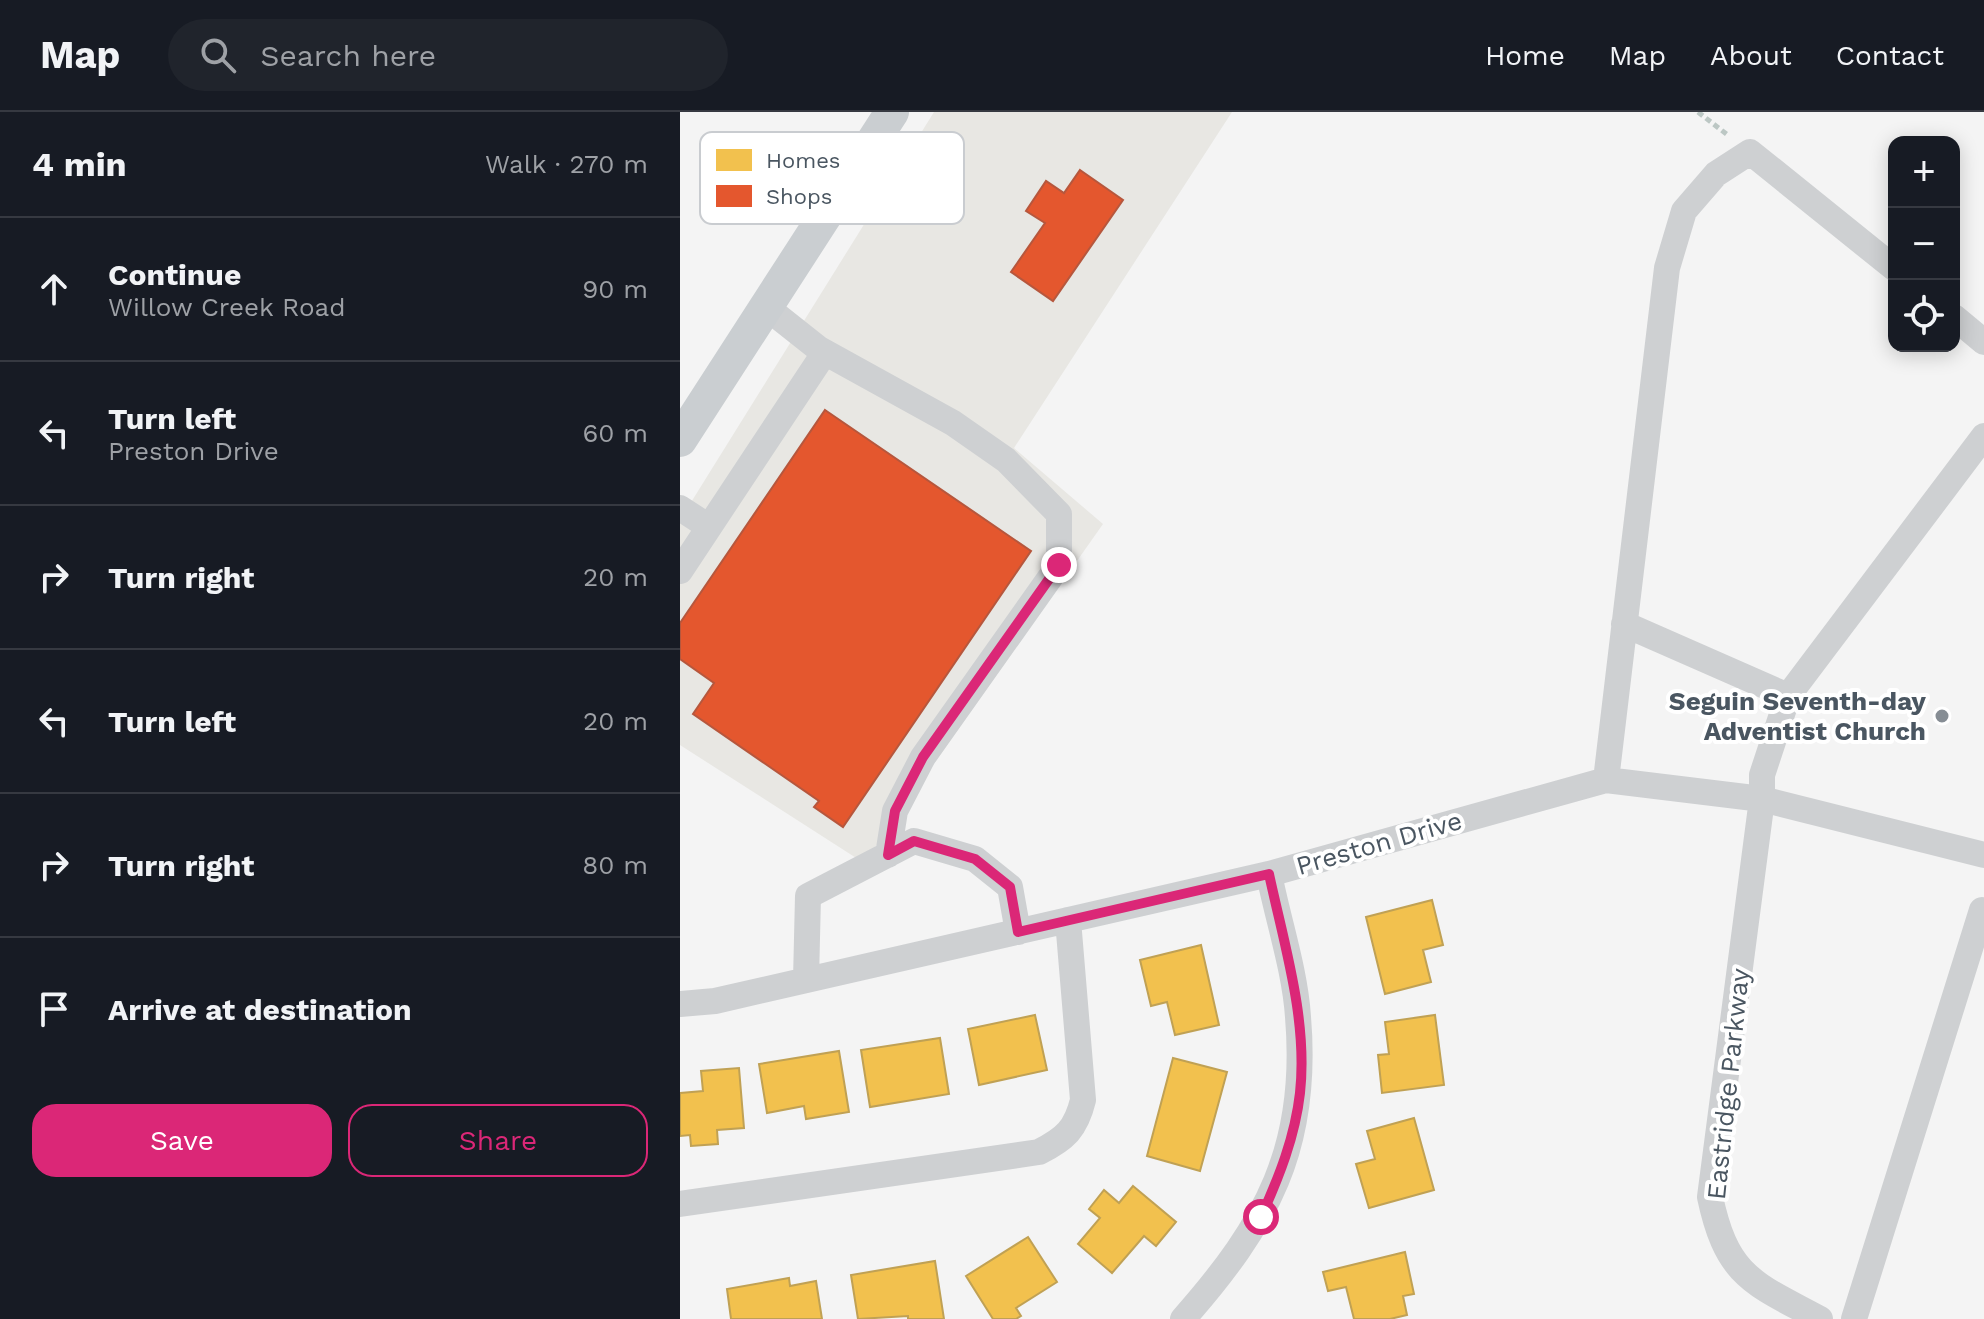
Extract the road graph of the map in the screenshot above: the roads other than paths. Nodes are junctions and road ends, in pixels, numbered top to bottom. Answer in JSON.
{"nodes":[{"id":1,"x":892,"y":112,"type":"edge"},
{"id":2,"x":879,"y":132,"type":"edge"},
{"id":3,"x":820,"y":224,"type":"edge"},
{"id":4,"x":1888,"y":263,"type":"edge"},
{"id":5,"x":766,"y":307,"type":"junction"},
{"id":6,"x":1960,"y":322,"type":"edge"},
{"id":7,"x":1984,"y":342,"type":"edge"},
{"id":8,"x":825,"y":352,"type":"junction"},
{"id":9,"x":1984,"y":436,"type":"edge"},
{"id":10,"x":680,"y":440,"type":"edge"},
{"id":11,"x":680,"y":508,"type":"edge"},
{"id":12,"x":709,"y":527,"type":"junction"},
{"id":13,"x":680,"y":571,"type":"edge"},
{"id":14,"x":1624,"y":624,"type":"junction"},
{"id":15,"x":1788,"y":696,"type":"junction"},
{"id":16,"x":1606,"y":780,"type":"junction"},
{"id":17,"x":1762,"y":799,"type":"junction"},
{"id":18,"x":888,"y":855,"type":"junction"},
{"id":19,"x":1984,"y":855,"type":"edge"},
{"id":20,"x":1269,"y":874,"type":"junction"},
{"id":21,"x":1982,"y":910,"type":"edge"},
{"id":22,"x":1068,"y":920,"type":"junction"},
{"id":23,"x":1018,"y":932,"type":"junction"},
{"id":24,"x":806,"y":980,"type":"junction"},
{"id":25,"x":680,"y":1004,"type":"edge"},
{"id":26,"x":680,"y":1204,"type":"edge"},
{"id":27,"x":1183,"y":1319,"type":"edge"},
{"id":28,"x":1820,"y":1319,"type":"edge"},
{"id":29,"x":1854,"y":1319,"type":"edge"}],
"edges":[{"from":1,"to":2,"type":"main road"},
{"from":3,"to":5,"type":"main road"},
{"from":4,"to":14,"type":"street"},
{"from":5,"to":8,"type":"street"},
{"from":5,"to":10,"type":"main road"},
{"from":6,"to":7,"type":"street"},
{"from":8,"to":12,"type":"street"},
{"from":8,"to":18,"type":"street"},
{"from":9,"to":15,"type":"street","name":"Eastridge Parkway"},
{"from":11,"to":12,"type":"street"},
{"from":12,"to":13,"type":"street"},
{"from":14,"to":15,"type":"street"},
{"from":14,"to":16,"type":"street"},
{"from":15,"to":17,"type":"street","name":"Eastridge Parkway"},
{"from":16,"to":17,"type":"street","name":"Preston Drive"},
{"from":16,"to":20,"type":"street","name":"Preston Drive"},
{"from":17,"to":19,"type":"street","name":"Preston Drive"},
{"from":17,"to":28,"type":"street","name":"Eastridge Parkway"},
{"from":18,"to":23,"type":"street"},
{"from":18,"to":24,"type":"street"},
{"from":20,"to":22,"type":"street","name":"Preston Drive"},
{"from":20,"to":27,"type":"street"},
{"from":21,"to":29,"type":"street"},
{"from":22,"to":23,"type":"street","name":"Preston Drive"},
{"from":22,"to":26,"type":"street"},
{"from":23,"to":24,"type":"street","name":"Preston Drive"},
{"from":24,"to":25,"type":"street","name":"Preston Drive"}]}
